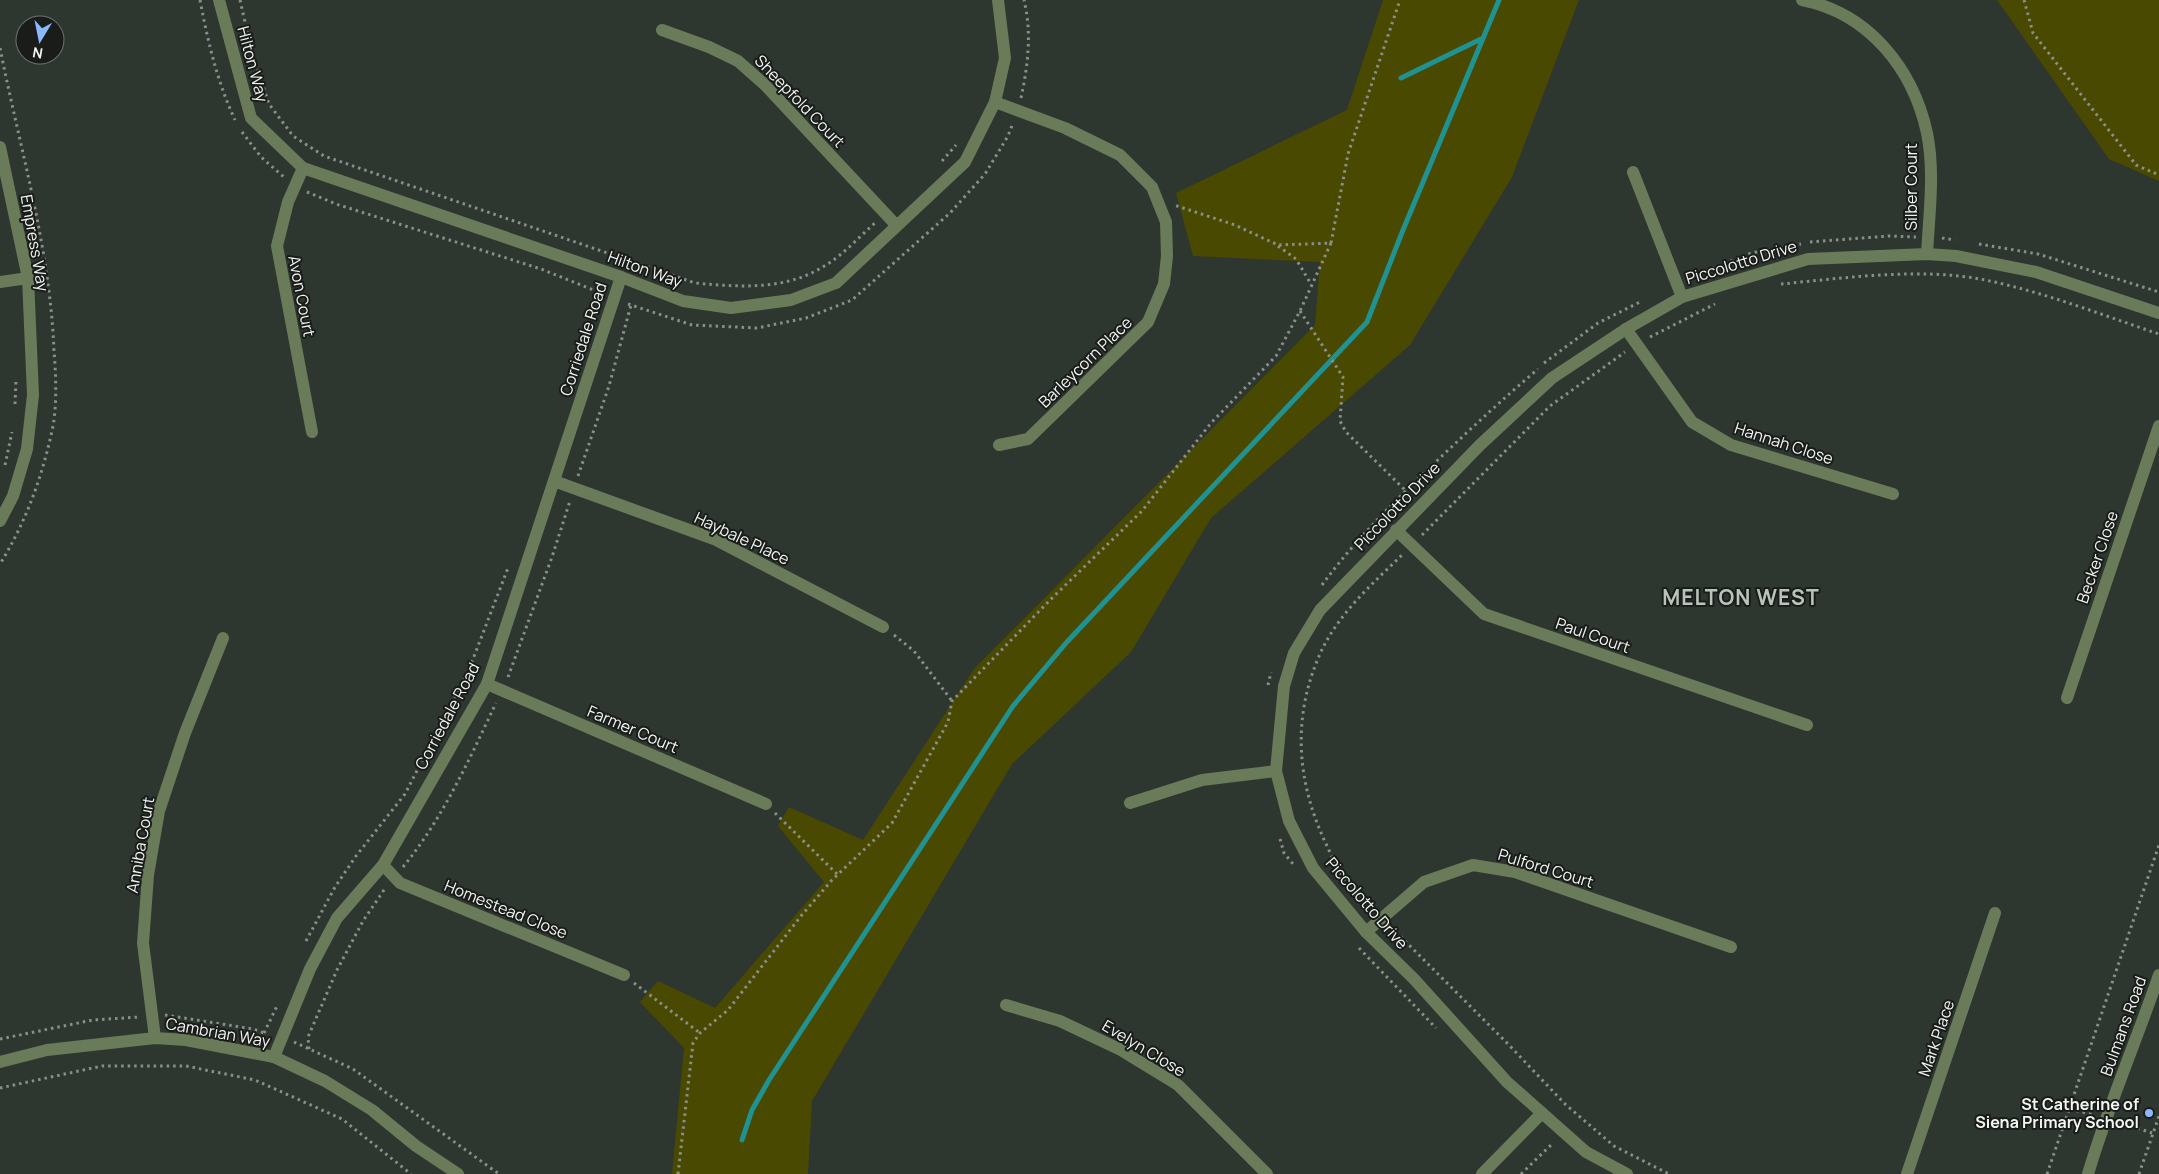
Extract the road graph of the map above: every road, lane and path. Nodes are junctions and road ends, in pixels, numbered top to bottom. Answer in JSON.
{"nodes":[{"id":1,"x":200,"y":0,"type":"edge"},
{"id":2,"x":219,"y":0,"type":"edge"},
{"id":3,"x":240,"y":0,"type":"edge"},
{"id":4,"x":998,"y":0,"type":"edge"},
{"id":5,"x":1024,"y":0,"type":"edge"},
{"id":6,"x":1400,"y":0,"type":"edge"},
{"id":7,"x":1802,"y":0,"type":"edge"},
{"id":8,"x":2024,"y":0,"type":"edge"},
{"id":9,"x":662,"y":30,"type":"dead end"},
{"id":10,"x":996,"y":102,"type":"junction"},
{"id":11,"x":1017,"y":110,"type":"junction"},
{"id":12,"x":961,"y":138,"type":"dead end"},
{"id":13,"x":0,"y":147,"type":"edge"},
{"id":14,"x":940,"y":164,"type":"dead end"},
{"id":15,"x":303,"y":168,"type":"junction"},
{"id":16,"x":1633,"y":172,"type":"dead end"},
{"id":17,"x":2159,"y":174,"type":"edge"},
{"id":18,"x":296,"y":185,"type":"junction"},
{"id":19,"x":1157,"y":199,"type":"junction"},
{"id":20,"x":886,"y":214,"type":"junction"},
{"id":21,"x":896,"y":225,"type":"junction"},
{"id":22,"x":1928,"y":237,"type":"junction"},
{"id":23,"x":1964,"y":241,"type":"dead end"},
{"id":24,"x":1331,"y":243,"type":"junction"},
{"id":25,"x":1973,"y":243,"type":"dead end"},
{"id":26,"x":1278,"y":245,"type":"junction"},
{"id":27,"x":1927,"y":254,"type":"junction"},
{"id":28,"x":621,"y":277,"type":"junction"},
{"id":29,"x":28,"y":278,"type":"junction"},
{"id":30,"x":0,"y":282,"type":"edge"},
{"id":31,"x":1677,"y":283,"type":"junction"},
{"id":32,"x":1311,"y":284,"type":"junction"},
{"id":33,"x":1771,"y":287,"type":"dead end"},
{"id":34,"x":2159,"y":292,"type":"edge"},
{"id":35,"x":601,"y":293,"type":"junction"},
{"id":36,"x":1650,"y":296,"type":"dead end"},
{"id":37,"x":1682,"y":297,"type":"junction"},
{"id":38,"x":614,"y":298,"type":"junction"},
{"id":39,"x":598,"y":302,"type":"dead end"},
{"id":40,"x":1724,"y":302,"type":"dead end"},
{"id":41,"x":1300,"y":311,"type":"junction"},
{"id":42,"x":2159,"y":313,"type":"edge"},
{"id":43,"x":1626,"y":329,"type":"junction"},
{"id":44,"x":2159,"y":334,"type":"edge"},
{"id":45,"x":1636,"y":345,"type":"junction"},
{"id":46,"x":16,"y":370,"type":"dead end"},
{"id":47,"x":15,"y":410,"type":"dead end"},
{"id":48,"x":2159,"y":426,"type":"edge"},
{"id":49,"x":13,"y":428,"type":"dead end"},
{"id":50,"x":312,"y":432,"type":"dead end"},
{"id":51,"x":998,"y":445,"type":"dead end"},
{"id":52,"x":3,"y":473,"type":"dead end"},
{"id":53,"x":554,"y":481,"type":"junction"},
{"id":54,"x":1406,"y":491,"type":"junction"},
{"id":55,"x":1893,"y":494,"type":"dead end"},
{"id":56,"x":0,"y":521,"type":"edge"},
{"id":57,"x":1396,"y":530,"type":"junction"},
{"id":58,"x":1412,"y":545,"type":"junction"},
{"id":59,"x":509,"y":564,"type":"dead end"},
{"id":60,"x":1316,"y":592,"type":"dead end"},
{"id":61,"x":883,"y":627,"type":"joint"},
{"id":62,"x":223,"y":638,"type":"dead end"},
{"id":63,"x":1274,"y":664,"type":"dead end"},
{"id":64,"x":487,"y":684,"type":"junction"},
{"id":65,"x":1267,"y":689,"type":"dead end"},
{"id":66,"x":2066,"y":698,"type":"dead end"},
{"id":67,"x":952,"y":700,"type":"junction"},
{"id":68,"x":1807,"y":725,"type":"dead end"},
{"id":69,"x":1276,"y":771,"type":"junction"},
{"id":70,"x":1130,"y":803,"type":"dead end"},
{"id":71,"x":766,"y":804,"type":"joint"},
{"id":72,"x":1279,"y":836,"type":"dead end"},
{"id":73,"x":2159,"y":845,"type":"edge"},
{"id":74,"x":383,"y":865,"type":"junction"},
{"id":75,"x":1296,"y":868,"type":"dead end"},
{"id":76,"x":838,"y":875,"type":"junction"},
{"id":77,"x":1995,"y":913,"type":"dead end"},
{"id":78,"x":1382,"y":918,"type":"junction"},
{"id":79,"x":1366,"y":932,"type":"junction"},
{"id":80,"x":305,"y":943,"type":"dead end"},
{"id":81,"x":1355,"y":943,"type":"dead end"},
{"id":82,"x":1731,"y":947,"type":"dead end"},
{"id":83,"x":624,"y":975,"type":"joint"},
{"id":84,"x":2159,"y":975,"type":"edge"},
{"id":85,"x":281,"y":997,"type":"dead end"},
{"id":86,"x":1006,"y":1005,"type":"dead end"},
{"id":87,"x":264,"y":1032,"type":"dead end"},
{"id":88,"x":700,"y":1033,"type":"junction"},
{"id":89,"x":1443,"y":1035,"type":"dead end"},
{"id":90,"x":155,"y":1038,"type":"junction"},
{"id":91,"x":274,"y":1058,"type":"junction"},
{"id":92,"x":0,"y":1062,"type":"edge"},
{"id":93,"x":0,"y":1088,"type":"edge"},
{"id":94,"x":1542,"y":1113,"type":"junction"},
{"id":95,"x":2159,"y":1116,"type":"edge"},
{"id":96,"x":1532,"y":1123,"type":"junction"},
{"id":97,"x":1552,"y":1144,"type":"junction"},
{"id":98,"x":1557,"y":1148,"type":"dead end"},
{"id":99,"x":411,"y":1174,"type":"edge"},
{"id":100,"x":458,"y":1174,"type":"edge"},
{"id":101,"x":678,"y":1174,"type":"edge"},
{"id":102,"x":1267,"y":1174,"type":"edge"},
{"id":103,"x":1482,"y":1174,"type":"edge"},
{"id":104,"x":1521,"y":1174,"type":"edge"},
{"id":105,"x":1627,"y":1174,"type":"edge"},
{"id":106,"x":1669,"y":1174,"type":"edge"},
{"id":107,"x":1907,"y":1174,"type":"edge"},
{"id":108,"x":2047,"y":1174,"type":"edge"},
{"id":109,"x":2088,"y":1174,"type":"edge"},
{"id":110,"x":2139,"y":1174,"type":"edge"}],
"edges":[{"from":1,"to":18,"type":"path"},
{"from":2,"to":15,"type":"street","name":"Hilton Way"},
{"from":3,"to":20,"type":"path"},
{"from":4,"to":10,"type":"street","name":"Hilton Way"},
{"from":5,"to":11,"type":"path"},
{"from":6,"to":24,"type":"path"},
{"from":7,"to":22,"type":"street","name":"Silber Court"},
{"from":8,"to":17,"type":"path"},
{"from":9,"to":20,"type":"street","name":"Sheepfold Court"},
{"from":10,"to":11,"type":"street","name":"Barleycorn Place"},
{"from":10,"to":21,"type":"street","name":"Hilton Way"},
{"from":11,"to":19,"type":"street","name":"Barleycorn Place"},
{"from":11,"to":38,"type":"path"},
{"from":12,"to":14,"type":"path"},
{"from":13,"to":29,"type":"street","name":"Empress Way"},
{"from":15,"to":18,"type":"street","name":"Avon Court"},
{"from":15,"to":28,"type":"street","name":"Hilton Way"},
{"from":16,"to":31,"type":"street"},
{"from":18,"to":35,"type":"path"},
{"from":18,"to":50,"type":"street","name":"Avon Court"},
{"from":19,"to":26,"type":"path"},
{"from":19,"to":51,"type":"street","name":"Barleycorn Place"},
{"from":20,"to":21,"type":"street","name":"Sheepfold Court"},
{"from":21,"to":28,"type":"street","name":"Hilton Way"},
{"from":22,"to":23,"type":"path"},
{"from":22,"to":27,"type":"street","name":"Silber Court"},
{"from":22,"to":31,"type":"path"},
{"from":24,"to":26,"type":"path"},
{"from":24,"to":32,"type":"path"},
{"from":25,"to":34,"type":"path"},
{"from":26,"to":32,"type":"path"},
{"from":27,"to":37,"type":"street","name":"Piccolotto Drive"},
{"from":27,"to":42,"type":"street","name":"Piccolotto Drive"},
{"from":28,"to":38,"type":"street","name":"Corriedale Road"},
{"from":29,"to":30,"type":"street"},
{"from":29,"to":56,"type":"street","name":"Empress Way"},
{"from":31,"to":37,"type":"street"},
{"from":32,"to":41,"type":"path"},
{"from":33,"to":44,"type":"path"},
{"from":35,"to":38,"type":"path"},
{"from":35,"to":39,"type":"path"},
{"from":36,"to":54,"type":"path"},
{"from":37,"to":43,"type":"street","name":"Piccolotto Drive"},
{"from":38,"to":53,"type":"street","name":"Corriedale Road"},
{"from":40,"to":45,"type":"path"},
{"from":41,"to":54,"type":"path"},
{"from":41,"to":67,"type":"path"},
{"from":43,"to":45,"type":"street","name":"Hannah Close"},
{"from":43,"to":57,"type":"street","name":"Piccolotto Drive"},
{"from":45,"to":55,"type":"street","name":"Hannah Close"},
{"from":45,"to":58,"type":"path"},
{"from":46,"to":47,"type":"path"},
{"from":48,"to":66,"type":"street","name":"Becker Close"},
{"from":49,"to":52,"type":"path"},
{"from":53,"to":61,"type":"street","name":"Haybale Place"},
{"from":53,"to":64,"type":"street","name":"Corriedale Road"},
{"from":54,"to":60,"type":"path"},
{"from":57,"to":58,"type":"street","name":"Paul Court"},
{"from":57,"to":69,"type":"street","name":"Piccolotto Drive"},
{"from":58,"to":68,"type":"street","name":"Paul Court"},
{"from":58,"to":78,"type":"path"},
{"from":59,"to":80,"type":"path"},
{"from":61,"to":67,"type":"path"},
{"from":62,"to":90,"type":"street","name":"Anniba Court"},
{"from":63,"to":65,"type":"path"},
{"from":64,"to":71,"type":"street","name":"Farmer Court"},
{"from":64,"to":74,"type":"street","name":"Corriedale Road"},
{"from":67,"to":76,"type":"path"},
{"from":69,"to":70,"type":"street"},
{"from":69,"to":79,"type":"street","name":"Piccolotto Drive"},
{"from":71,"to":76,"type":"path"},
{"from":72,"to":75,"type":"path"},
{"from":73,"to":108,"type":"path"},
{"from":74,"to":83,"type":"street","name":"Homestead Close"},
{"from":74,"to":91,"type":"street","name":"Corriedale Road"},
{"from":76,"to":88,"type":"path"},
{"from":77,"to":107,"type":"street","name":"Mark Place"},
{"from":78,"to":79,"type":"street","name":"Pulford Court"},
{"from":78,"to":82,"type":"street","name":"Pulford Court"},
{"from":78,"to":106,"type":"path"},
{"from":79,"to":94,"type":"street","name":"Piccolotto Drive"},
{"from":81,"to":89,"type":"path"},
{"from":83,"to":88,"type":"path"},
{"from":84,"to":109,"type":"street","name":"Bulmans Road"},
{"from":85,"to":87,"type":"path"},
{"from":86,"to":102,"type":"street","name":"Evelyn Close"},
{"from":88,"to":101,"type":"path"},
{"from":90,"to":91,"type":"street","name":"Cambrian Way"},
{"from":90,"to":92,"type":"street","name":"Cambrian Way"},
{"from":91,"to":100,"type":"street","name":"Cambrian Way"},
{"from":93,"to":99,"type":"path"},
{"from":94,"to":96,"type":"street"},
{"from":94,"to":105,"type":"street","name":"Piccolotto Drive"},
{"from":95,"to":110,"type":"path"},
{"from":96,"to":97,"type":"path"},
{"from":96,"to":103,"type":"street"},
{"from":97,"to":98,"type":"path"},
{"from":97,"to":104,"type":"path"}]}
